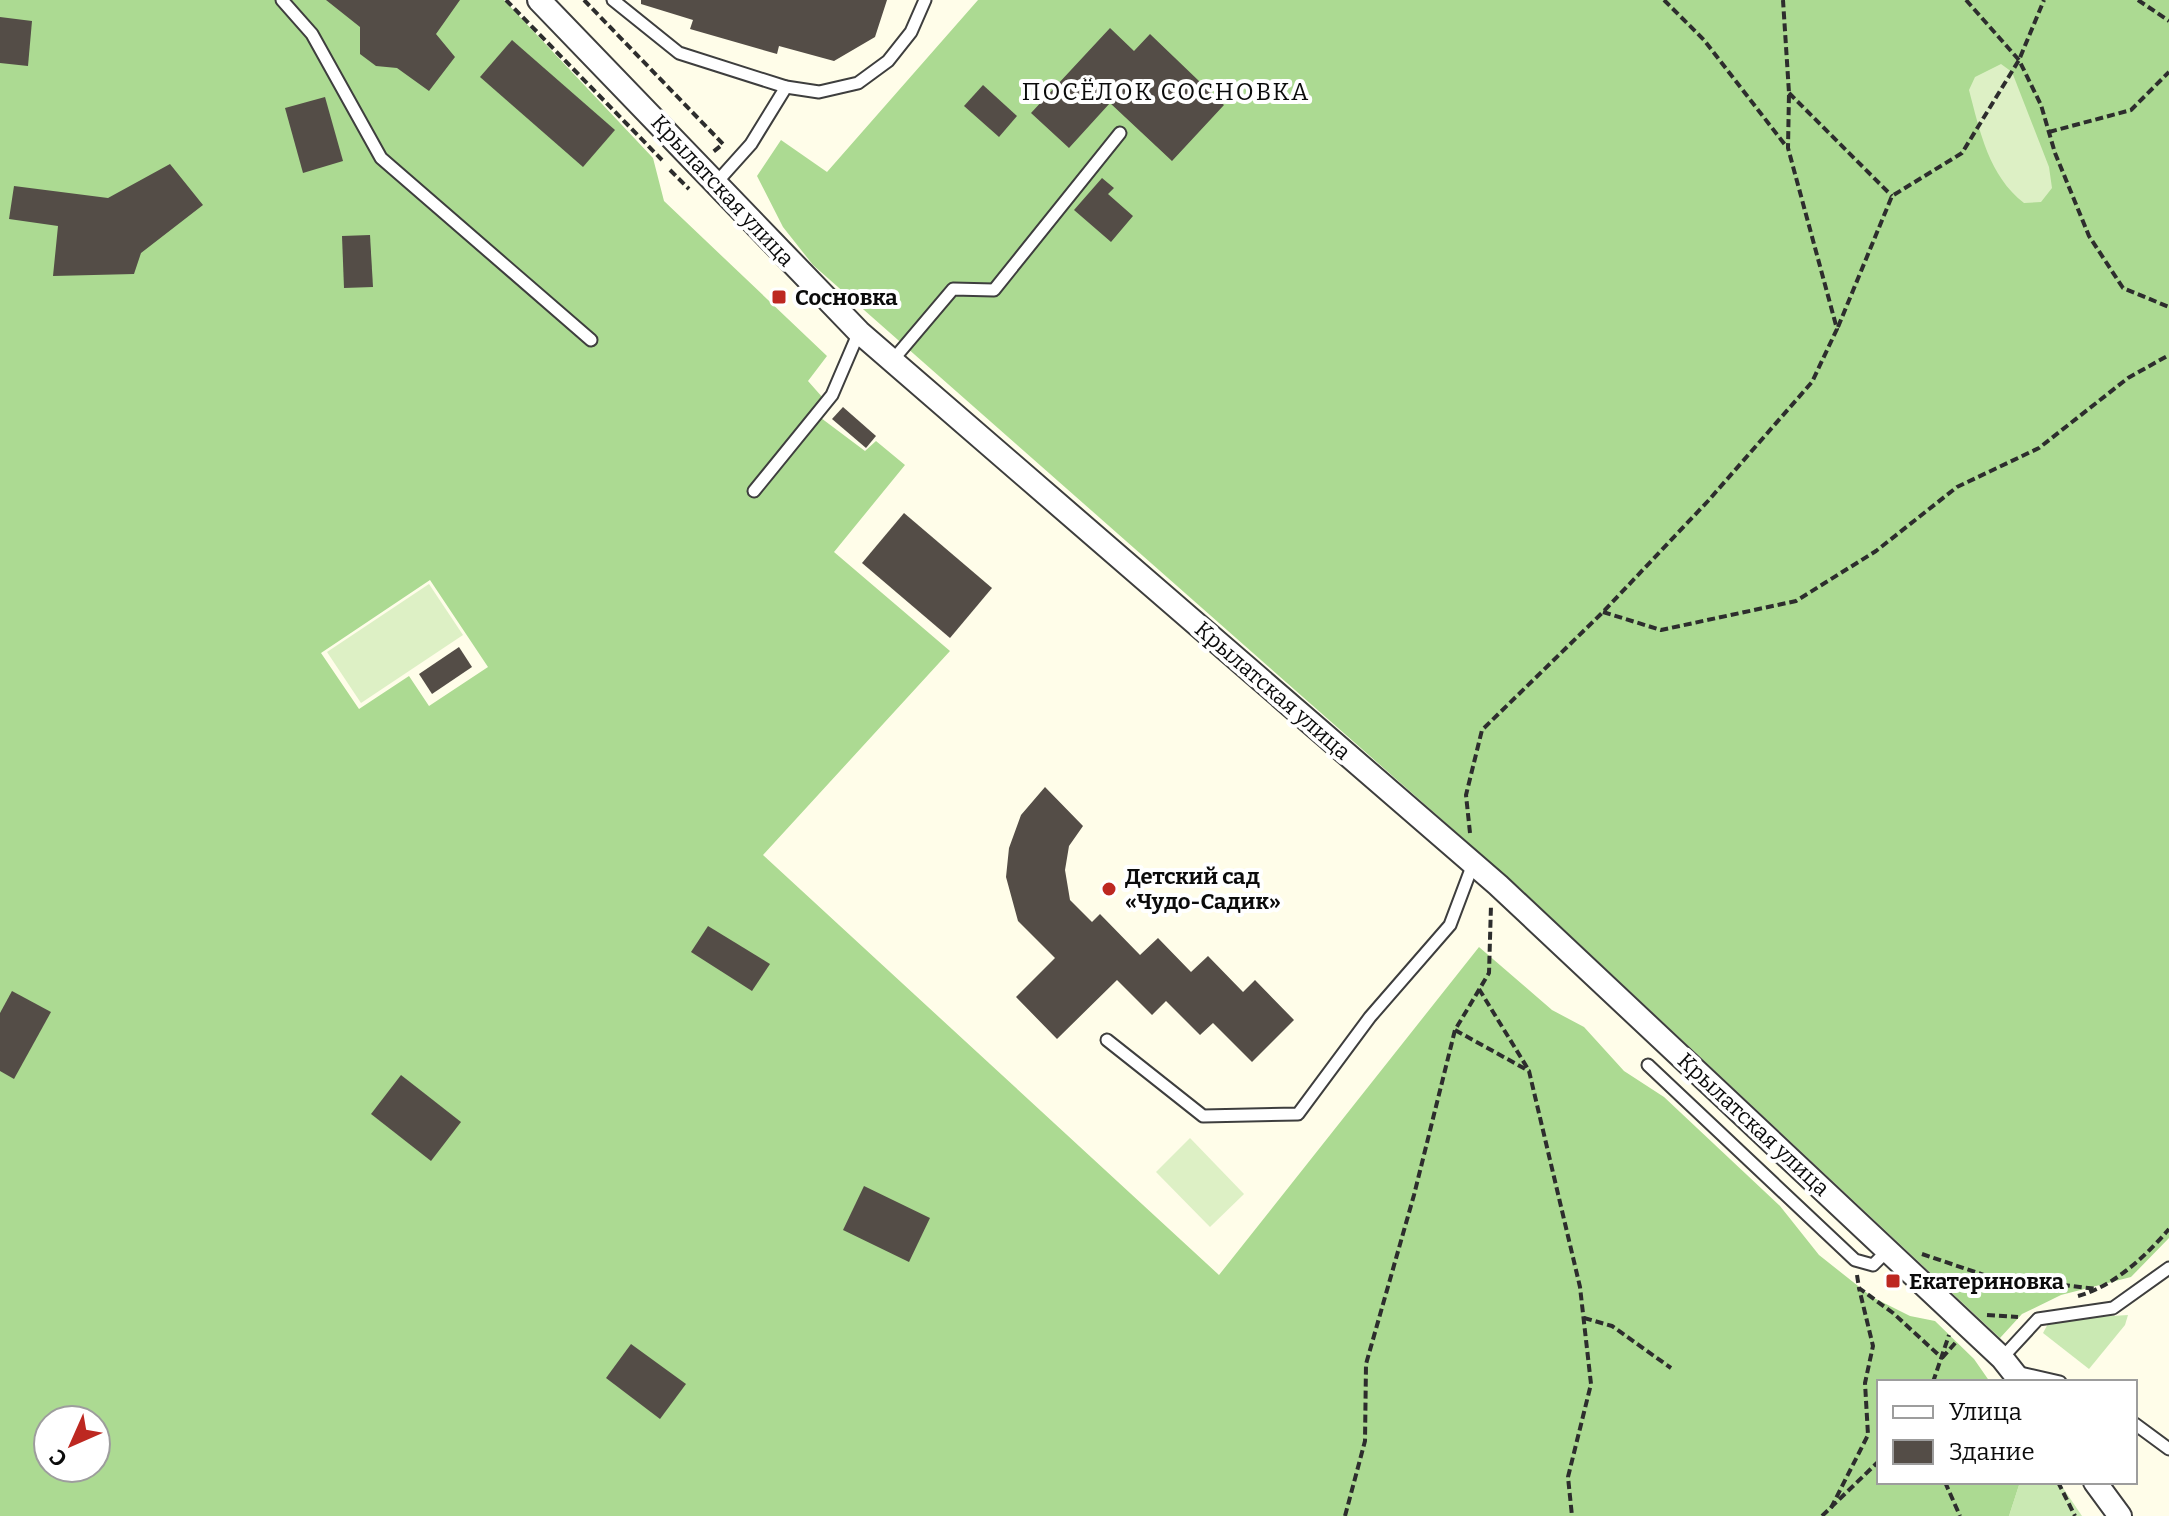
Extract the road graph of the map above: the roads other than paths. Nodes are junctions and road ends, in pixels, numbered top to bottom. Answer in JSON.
{"nodes":[{"id":1,"x":282,"y":0,"type":"edge"},
{"id":2,"x":539,"y":0,"type":"edge"},
{"id":3,"x":613,"y":0,"type":"edge"},
{"id":4,"x":925,"y":0,"type":"edge"},
{"id":5,"x":786,"y":87,"type":"junction"},
{"id":6,"x":1120,"y":133,"type":"dead end"},
{"id":7,"x":716,"y":183,"type":"junction"},
{"id":8,"x":859,"y":332,"type":"junction"},
{"id":9,"x":591,"y":340,"type":"dead end"},
{"id":10,"x":892,"y":361,"type":"junction"},
{"id":11,"x":754,"y":491,"type":"dead end"},
{"id":12,"x":1473,"y":864,"type":"junction"},
{"id":13,"x":1107,"y":1040,"type":"dead end"},
{"id":14,"x":1690,"y":1064,"type":"junction"},
{"id":15,"x":1648,"y":1065,"type":"dead end"},
{"id":16,"x":1675,"y":1090,"type":"junction"},
{"id":17,"x":1887,"y":1251,"type":"junction"},
{"id":18,"x":2169,"y":1268,"type":"edge"},
{"id":19,"x":2013,"y":1371,"type":"edge"},
{"id":20,"x":2051,"y":1380,"type":"edge"},
{"id":21,"x":2137,"y":1425,"type":"edge"},
{"id":22,"x":2169,"y":1449,"type":"edge"},
{"id":23,"x":2096,"y":1484,"type":"edge"},
{"id":24,"x":2120,"y":1516,"type":"edge"}],
"edges":[{"from":1,"to":9,"type":"lane"},
{"from":2,"to":7,"type":"street","name":"Крылатская улица"},
{"from":3,"to":5,"type":"lane"},
{"from":4,"to":5,"type":"lane"},
{"from":5,"to":7,"type":"lane"},
{"from":6,"to":10,"type":"lane"},
{"from":7,"to":8,"type":"street","name":"Крылатская улица"},
{"from":8,"to":10,"type":"street","name":"Крылатская улица"},
{"from":8,"to":11,"type":"lane"},
{"from":10,"to":12,"type":"street","name":"Крылатская улица"},
{"from":12,"to":13,"type":"lane"},
{"from":12,"to":14,"type":"street","name":"Крылатская улица"},
{"from":14,"to":16,"type":"lane"},
{"from":14,"to":17,"type":"street","name":"Крылатская улица"},
{"from":15,"to":16,"type":"lane"},
{"from":16,"to":17,"type":"lane"},
{"from":17,"to":19,"type":"street","name":"Крылатская улица"},
{"from":18,"to":19,"type":"lane"},
{"from":19,"to":20,"type":"lane"},
{"from":21,"to":22,"type":"lane"},
{"from":23,"to":24,"type":"street"}]}
